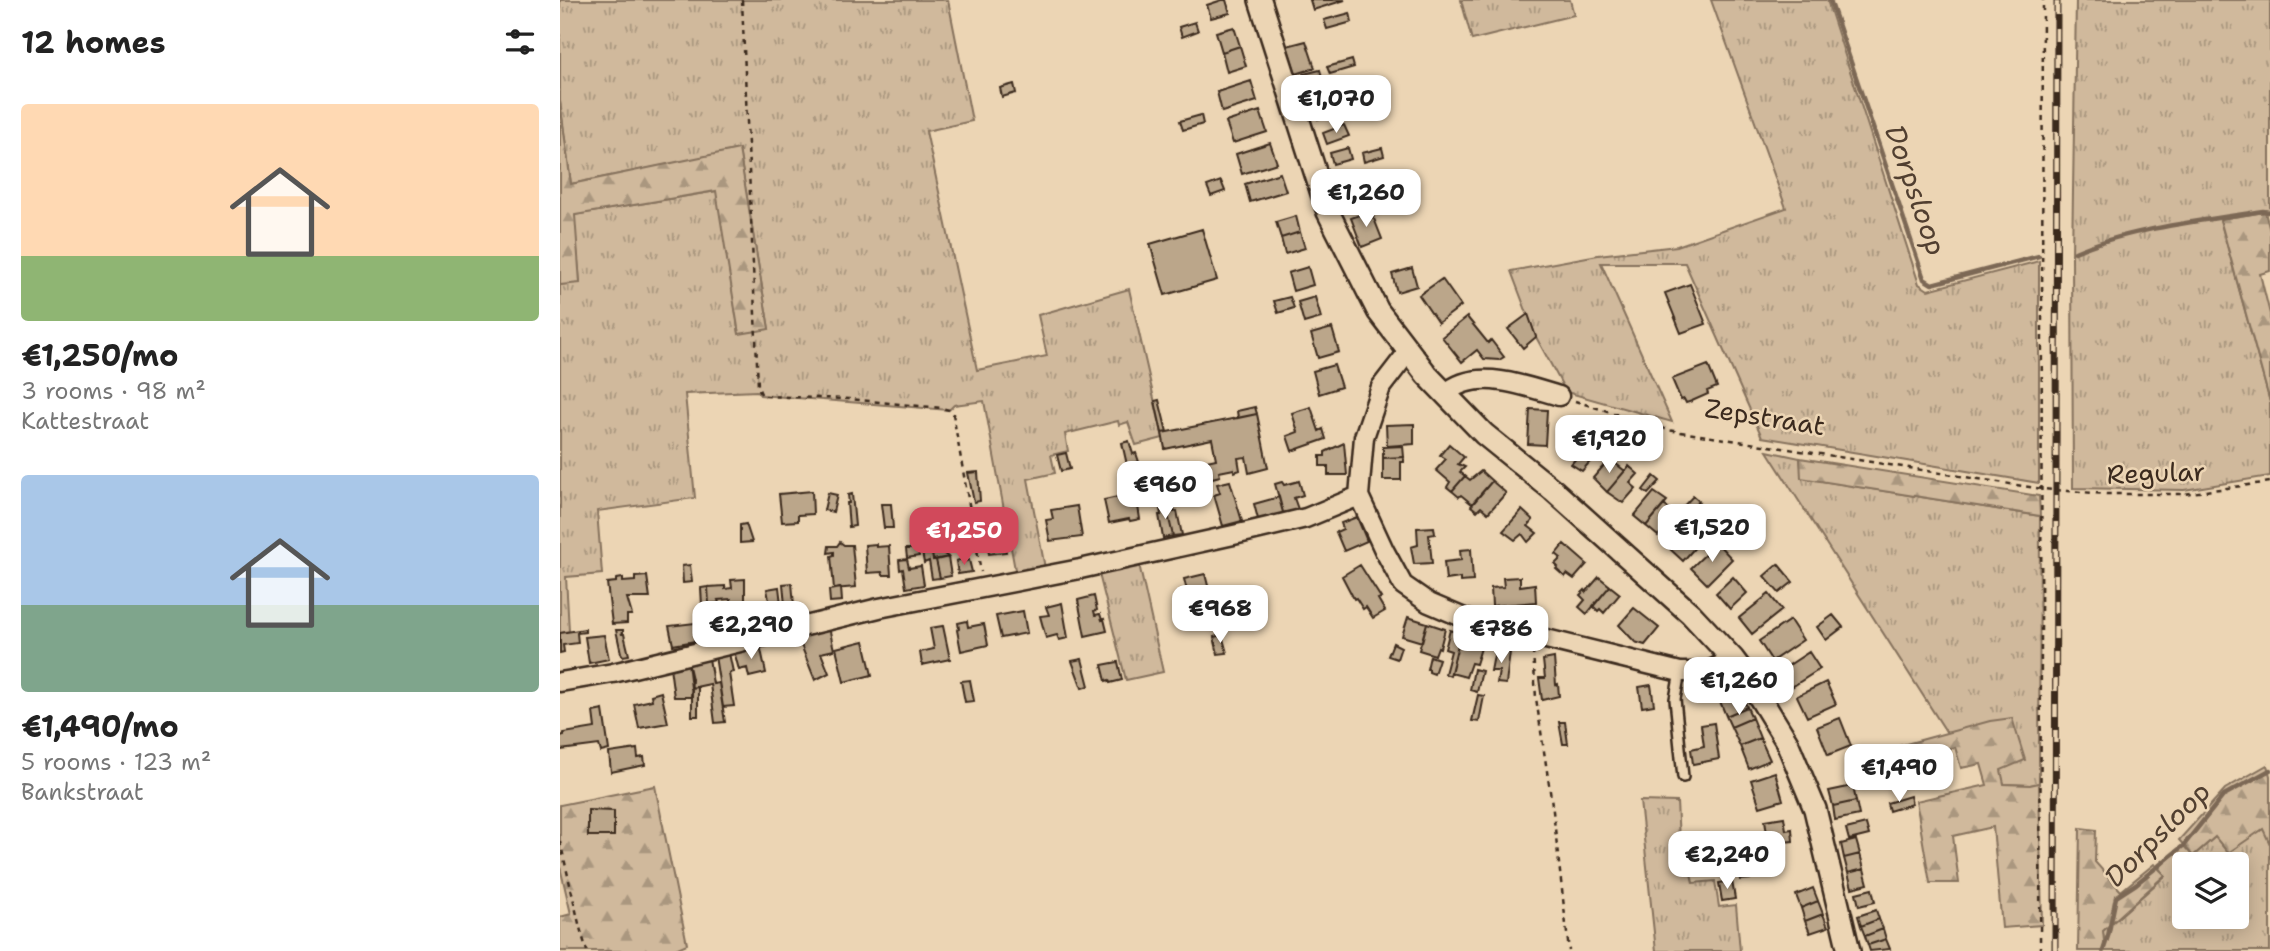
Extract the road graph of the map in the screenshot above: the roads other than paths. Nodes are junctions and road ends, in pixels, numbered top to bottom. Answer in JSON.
{"nodes":[{"id":1,"x":1260,"y":0,"type":"edge"},
{"id":2,"x":1408,"y":352,"type":"junction"},
{"id":3,"x":1445,"y":394,"type":"junction"},
{"id":4,"x":1559,"y":396,"type":"road end"},
{"id":5,"x":1359,"y":496,"type":"junction"},
{"id":6,"x":1733,"y":659,"type":"junction"},
{"id":7,"x":1680,"y":672,"type":"junction"},
{"id":8,"x":560,"y":682,"type":"edge"},
{"id":9,"x":1684,"y":777,"type":"dead end"},
{"id":10,"x":1849,"y":951,"type":"edge"}],
"edges":[{"from":1,"to":2,"type":"street"},
{"from":2,"to":3,"type":"street"},
{"from":2,"to":5,"type":"street"},
{"from":3,"to":4,"type":"street"},
{"from":3,"to":6,"type":"street"},
{"from":5,"to":7,"type":"street"},
{"from":5,"to":8,"type":"street"},
{"from":6,"to":7,"type":"street"},
{"from":6,"to":10,"type":"street"},
{"from":7,"to":9,"type":"lane"}]}
